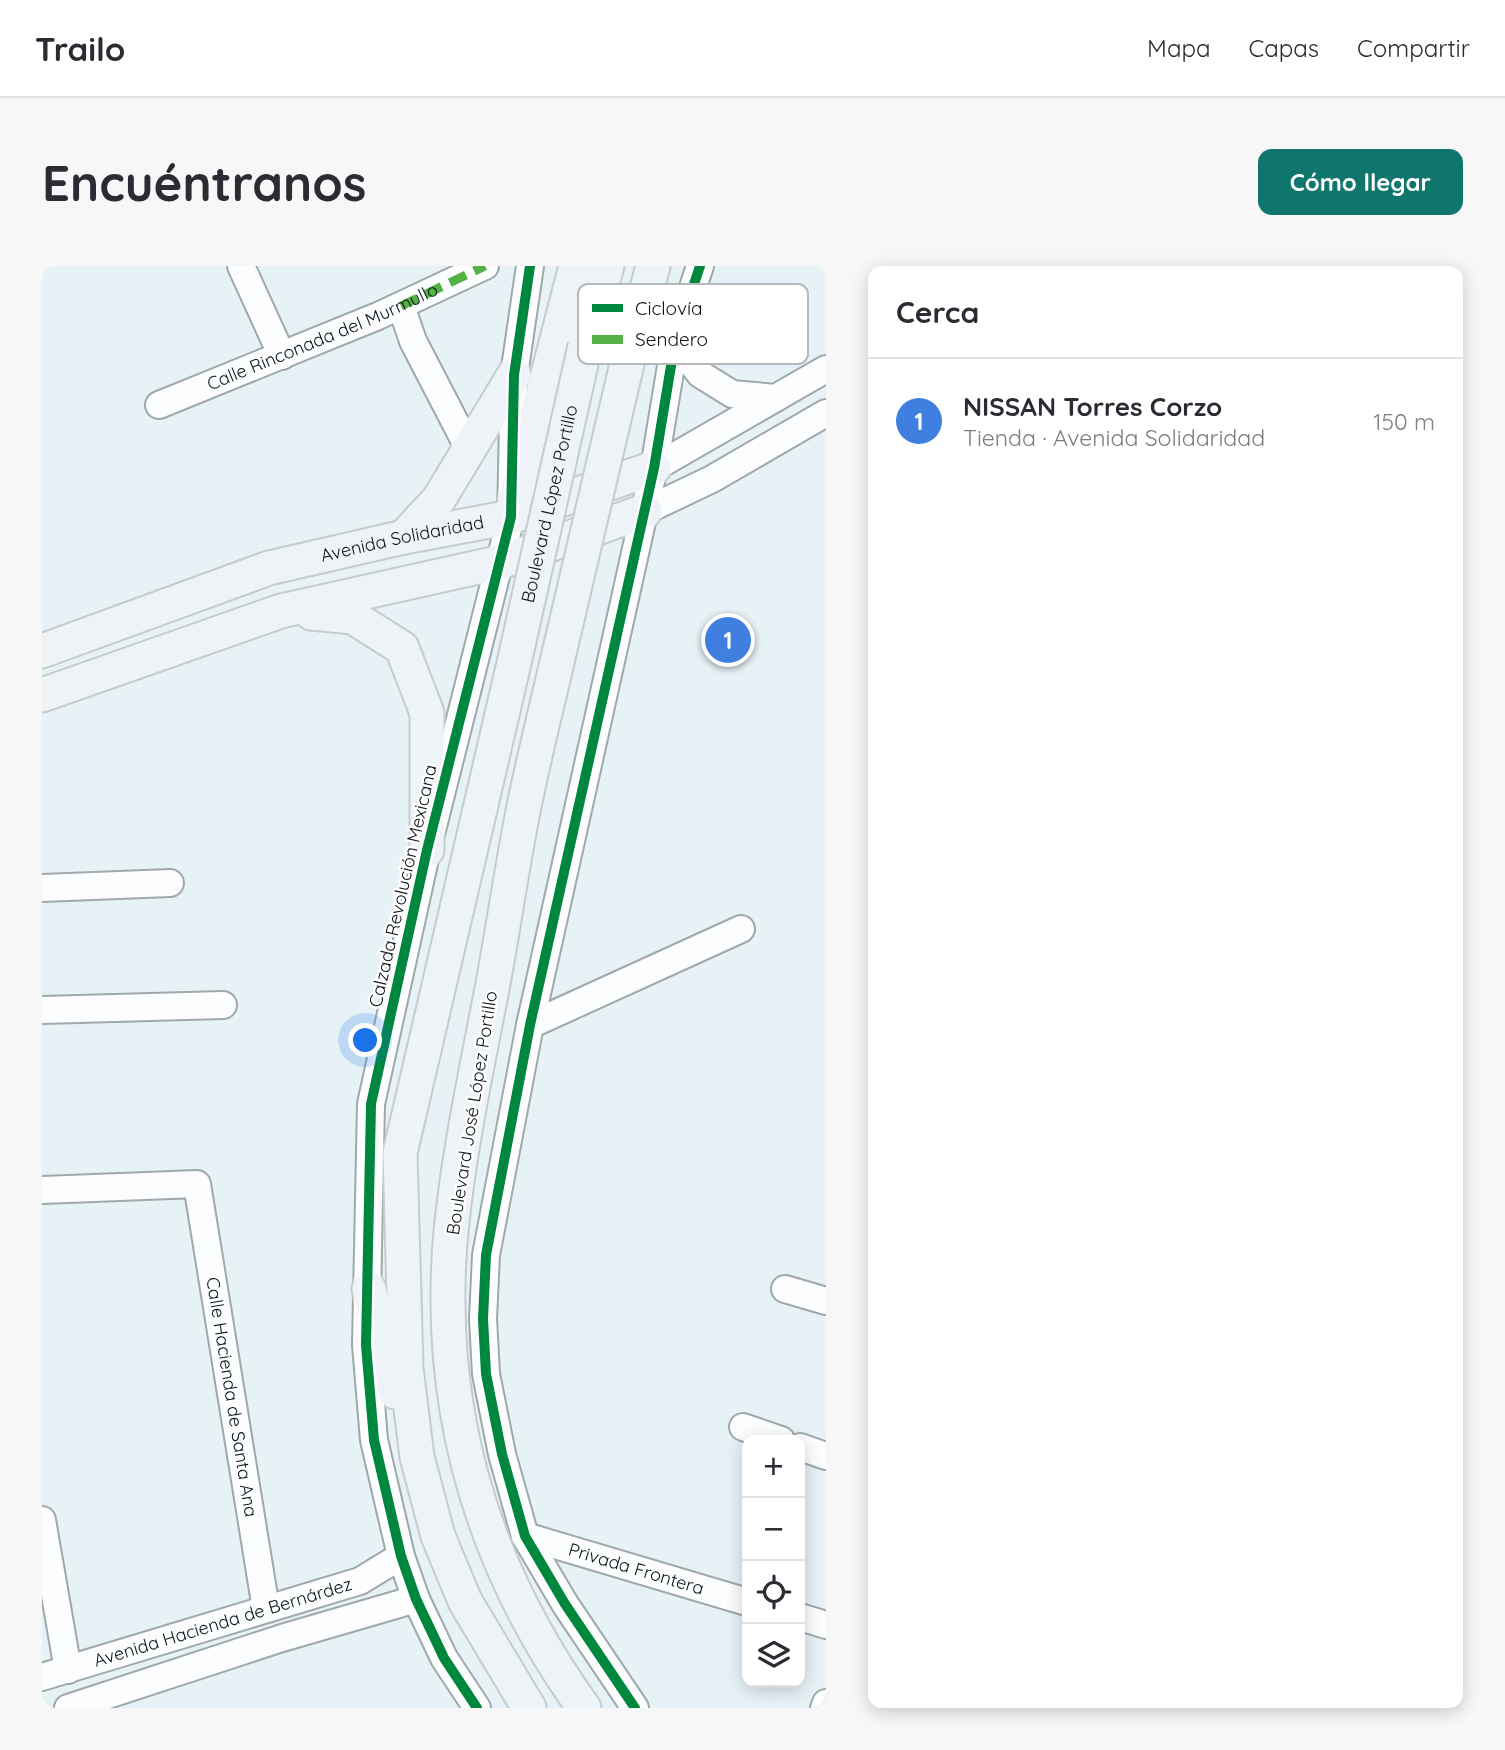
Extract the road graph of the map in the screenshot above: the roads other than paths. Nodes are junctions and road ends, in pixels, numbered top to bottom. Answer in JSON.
{"nodes":[{"id":1,"x":241,"y":266,"type":"edge"},
{"id":2,"x":485,"y":266,"type":"edge"},
{"id":3,"x":530,"y":266,"type":"edge"},
{"id":4,"x":576,"y":266,"type":"edge"},
{"id":5,"x":607,"y":266,"type":"edge"},
{"id":6,"x":653,"y":266,"type":"edge"},
{"id":7,"x":700,"y":266,"type":"edge"},
{"id":8,"x":602,"y":284,"type":"edge"},
{"id":9,"x":648,"y":284,"type":"edge"},
{"id":10,"x":694,"y":284,"type":"edge"},
{"id":11,"x":401,"y":306,"type":"junction"},
{"id":12,"x":282,"y":356,"type":"junction"},
{"id":13,"x":581,"y":364,"type":"edge"},
{"id":14,"x":627,"y":364,"type":"edge"},
{"id":15,"x":672,"y":364,"type":"edge"},
{"id":16,"x":692,"y":364,"type":"edge"},
{"id":17,"x":826,"y":369,"type":"edge"},
{"id":18,"x":514,"y":375,"type":"junction"},
{"id":19,"x":776,"y":398,"type":"junction"},
{"id":20,"x":159,"y":405,"type":"dead end"},
{"id":21,"x":826,"y":413,"type":"edge"},
{"id":22,"x":470,"y":452,"type":"junction"},
{"id":23,"x":654,"y":468,"type":"junction"},
{"id":24,"x":645,"y":512,"type":"junction"},
{"id":25,"x":511,"y":517,"type":"junction"},
{"id":26,"x":404,"y":537,"type":"junction"},
{"id":27,"x":501,"y":562,"type":"junction"},
{"id":28,"x":281,"y":611,"type":"junction"},
{"id":29,"x":42,"y":651,"type":"edge"},
{"id":30,"x":42,"y":695,"type":"edge"},
{"id":31,"x":427,"y":850,"type":"junction"},
{"id":32,"x":170,"y":883,"type":"dead end"},
{"id":33,"x":42,"y":888,"type":"edge"},
{"id":34,"x":741,"y":929,"type":"dead end"},
{"id":35,"x":223,"y":1005,"type":"dead end"},
{"id":36,"x":42,"y":1010,"type":"edge"},
{"id":37,"x":530,"y":1026,"type":"junction"},
{"id":38,"x":42,"y":1190,"type":"edge"},
{"id":39,"x":369,"y":1289,"type":"junction"},
{"id":40,"x":785,"y":1289,"type":"dead end"},
{"id":41,"x":826,"y":1301,"type":"edge"},
{"id":42,"x":743,"y":1427,"type":"dead end"},
{"id":43,"x":766,"y":1435,"type":"edge"},
{"id":44,"x":805,"y":1449,"type":"edge"},
{"id":45,"x":826,"y":1456,"type":"edge"},
{"id":46,"x":417,"y":1457,"type":"junction"},
{"id":47,"x":524,"y":1536,"type":"junction"},
{"id":48,"x":43,"y":1538,"type":"edge"},
{"id":49,"x":401,"y":1556,"type":"junction"},
{"id":50,"x":416,"y":1600,"type":"junction"},
{"id":51,"x":742,"y":1601,"type":"edge"},
{"id":52,"x":266,"y":1609,"type":"junction"},
{"id":53,"x":805,"y":1619,"type":"edge"},
{"id":54,"x":826,"y":1625,"type":"edge"},
{"id":55,"x":68,"y":1670,"type":"junction"},
{"id":56,"x":42,"y":1677,"type":"edge"},
{"id":57,"x":68,"y":1708,"type":"edge"},
{"id":58,"x":477,"y":1708,"type":"edge"},
{"id":59,"x":529,"y":1708,"type":"edge"},
{"id":60,"x":584,"y":1708,"type":"edge"},
{"id":61,"x":635,"y":1708,"type":"edge"}],
"edges":[{"from":1,"to":12,"type":"street"},
{"from":2,"to":11,"type":"street","name":"Calle Rinconada del Murmullo"},
{"from":3,"to":18,"type":"street","name":"Calzada Revolución Mexicana"},
{"from":4,"to":25,"type":"main road"},
{"from":5,"to":8,"type":"main road","name":"Boulevard López Portillo","bridge":true},
{"from":6,"to":9,"type":"main road","name":"Boulevard José López Portillo","bridge":true},
{"from":7,"to":10,"type":"street"},
{"from":11,"to":12,"type":"street","name":"Calle Rinconada del Murmullo"},
{"from":11,"to":22,"type":"street"},
{"from":12,"to":20,"type":"street","name":"Calle Rinconada del Murmullo"},
{"from":13,"to":46,"type":"main road","name":"Boulevard López Portillo","bridge":true},
{"from":14,"to":60,"type":"main road","name":"Boulevard José López Portillo","bridge":true},
{"from":15,"to":23,"type":"street"},
{"from":16,"to":19,"type":"street"},
{"from":17,"to":19,"type":"street","name":"Avenida Solidaridad"},
{"from":18,"to":22,"type":"main road"},
{"from":18,"to":25,"type":"street","name":"Calzada Revolución Mexicana"},
{"from":19,"to":23,"type":"street","name":"Avenida Solidaridad"},
{"from":21,"to":24,"type":"street"},
{"from":22,"to":26,"type":"main road"},
{"from":23,"to":24,"type":"street"},
{"from":23,"to":25,"type":"main road","name":"Avenida Solidaridad"},
{"from":24,"to":27,"type":"main road"},
{"from":24,"to":37,"type":"street"},
{"from":25,"to":26,"type":"main road","name":"Avenida Solidaridad"},
{"from":25,"to":27,"type":"street","name":"Calzada Revolución Mexicana"},
{"from":26,"to":29,"type":"main road","name":"Avenida Solidaridad"},
{"from":27,"to":28,"type":"main road"},
{"from":27,"to":31,"type":"street","name":"Calzada Revolución Mexicana"},
{"from":28,"to":30,"type":"main road"},
{"from":28,"to":31,"type":"main road"},
{"from":31,"to":39,"type":"street","name":"Calzada Revolución Mexicana"},
{"from":32,"to":33,"type":"street"},
{"from":34,"to":37,"type":"street"},
{"from":35,"to":36,"type":"street"},
{"from":37,"to":47,"type":"street"},
{"from":38,"to":52,"type":"street","name":"Calle Hacienda de Santa Ana"},
{"from":39,"to":46,"type":"main road"},
{"from":39,"to":49,"type":"street","name":"Calzada Revolución Mexicana"},
{"from":40,"to":41,"type":"street"},
{"from":42,"to":43,"type":"street"},
{"from":44,"to":45,"type":"street"},
{"from":46,"to":59,"type":"main road"},
{"from":47,"to":51,"type":"street","name":"Privada Frontera"},
{"from":47,"to":61,"type":"street"},
{"from":48,"to":55,"type":"street"},
{"from":49,"to":50,"type":"street","name":"Calzada Revolución Mexicana"},
{"from":49,"to":52,"type":"street","name":"Avenida Hacienda de Bernárdez"},
{"from":50,"to":57,"type":"street","name":"Avenida Hacienda de Bernárdez"},
{"from":50,"to":58,"type":"street","name":"Calzada Revolución Mexicana"},
{"from":52,"to":55,"type":"street","name":"Avenida Hacienda de Bernárdez"},
{"from":53,"to":54,"type":"street"},
{"from":55,"to":56,"type":"street","name":"Avenida Hacienda de Bernárdez"}]}
